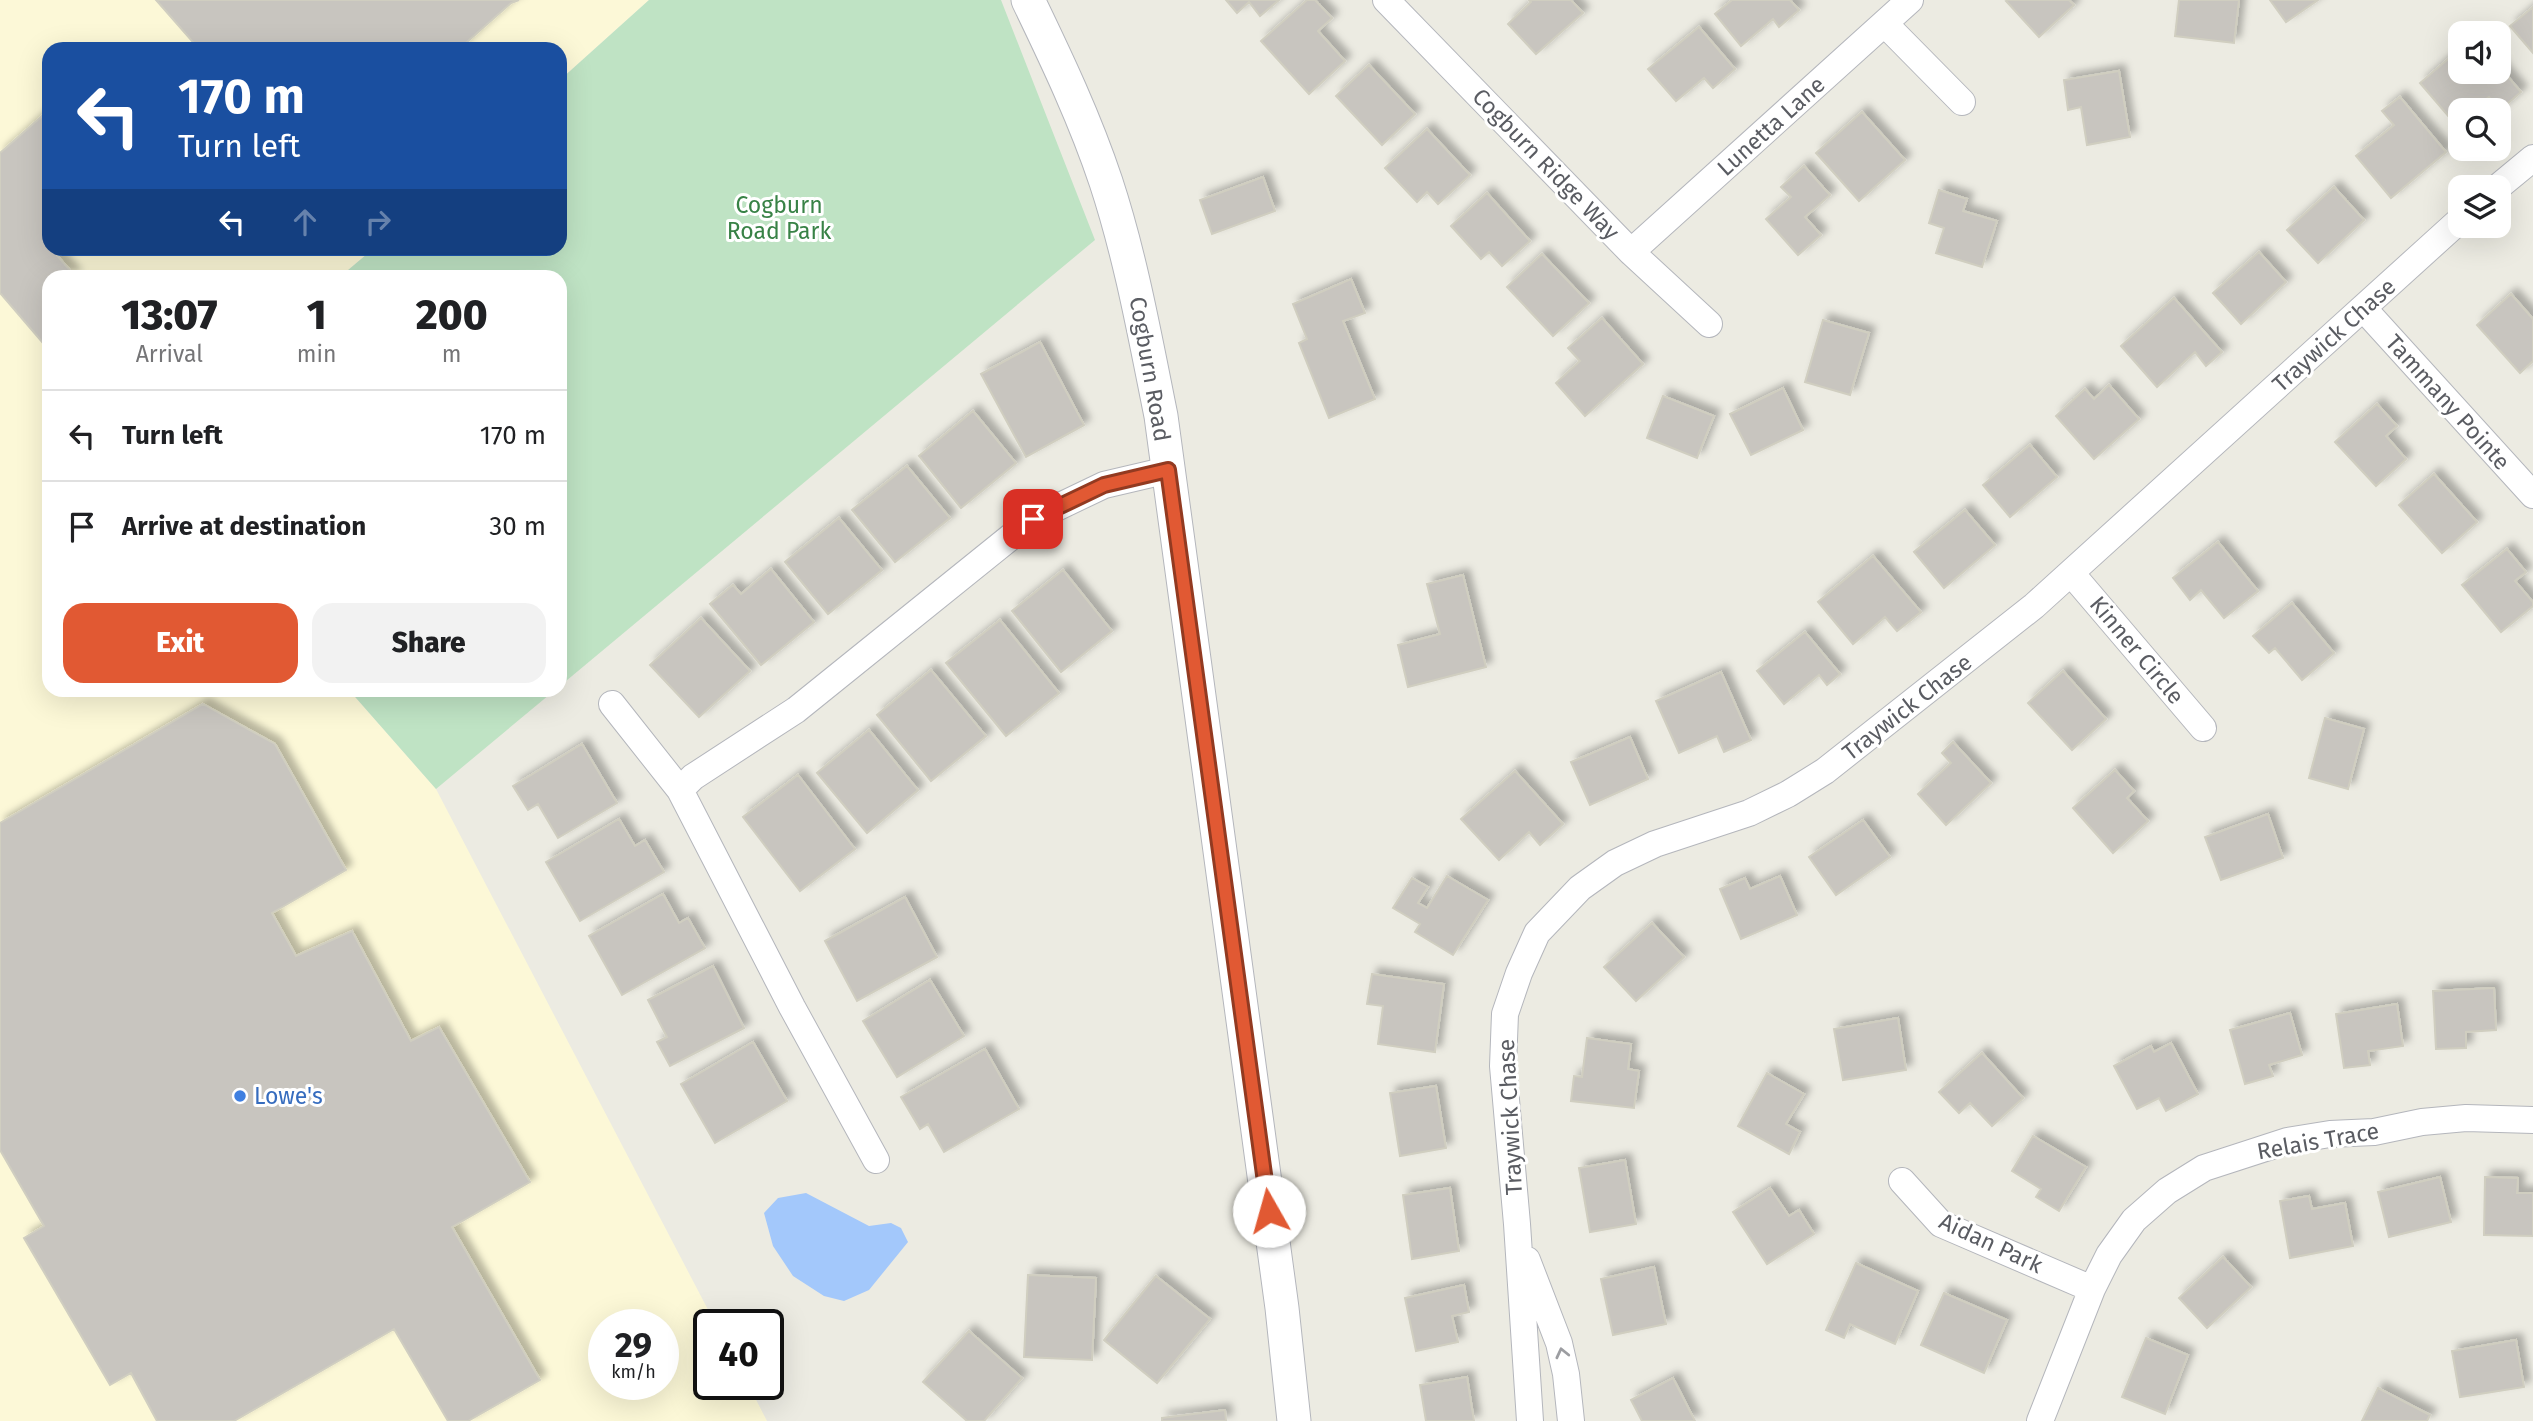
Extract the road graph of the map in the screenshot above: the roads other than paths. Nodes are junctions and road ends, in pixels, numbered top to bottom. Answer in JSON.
{"nodes":[{"id":1,"x":1028,"y":0,"type":"edge"},
{"id":2,"x":1910,"y":0,"type":"edge"},
{"id":3,"x":1393,"y":2,"type":"edge"},
{"id":4,"x":1885,"y":24,"type":"junction"},
{"id":5,"x":1962,"y":102,"type":"dead end"},
{"id":6,"x":2533,"y":158,"type":"edge"},
{"id":7,"x":2511,"y":176,"type":"edge"},
{"id":8,"x":2448,"y":231,"type":"edge"},
{"id":9,"x":1632,"y":252,"type":"junction"},
{"id":10,"x":2363,"y":308,"type":"junction"},
{"id":11,"x":1709,"y":324,"type":"dead end"},
{"id":12,"x":1168,"y":470,"type":"junction"},
{"id":13,"x":2533,"y":495,"type":"edge"},
{"id":14,"x":2071,"y":573,"type":"junction"},
{"id":15,"x":612,"y":704,"type":"dead end"},
{"id":16,"x":2203,"y":728,"type":"dead end"},
{"id":17,"x":680,"y":790,"type":"junction"},
{"id":18,"x":2533,"y":1120,"type":"edge"},
{"id":19,"x":877,"y":1160,"type":"dead end"},
{"id":20,"x":1902,"y":1181,"type":"dead end"},
{"id":21,"x":1517,"y":1224,"type":"junction"},
{"id":22,"x":2092,"y":1289,"type":"junction"},
{"id":23,"x":1294,"y":1421,"type":"edge"},
{"id":24,"x":1530,"y":1421,"type":"edge"},
{"id":25,"x":1571,"y":1421,"type":"edge"},
{"id":26,"x":2040,"y":1421,"type":"edge"}],
"edges":[{"from":1,"to":12,"type":"street","name":"Cogburn Road"},
{"from":2,"to":4,"type":"street","name":"Lunetta Lane"},
{"from":3,"to":9,"type":"street","name":"Cogburn Ridge Way"},
{"from":4,"to":5,"type":"street"},
{"from":4,"to":9,"type":"street","name":"Lunetta Lane"},
{"from":6,"to":7,"type":"street"},
{"from":8,"to":10,"type":"street","name":"Traywick Chase"},
{"from":9,"to":11,"type":"street","name":"Cogburn Ridge Way"},
{"from":10,"to":13,"type":"street","name":"Tammany Pointe"},
{"from":10,"to":14,"type":"street","name":"Traywick Chase"},
{"from":12,"to":17,"type":"street"},
{"from":12,"to":23,"type":"street","name":"Cogburn Road"},
{"from":14,"to":16,"type":"street","name":"Kinner Circle"},
{"from":14,"to":21,"type":"street","name":"Traywick Chase"},
{"from":15,"to":17,"type":"street"},
{"from":17,"to":19,"type":"street"},
{"from":18,"to":22,"type":"street","name":"Relais Trace"},
{"from":20,"to":22,"type":"street","name":"Aidan Park"},
{"from":21,"to":24,"type":"street","name":"Traywick Chase"},
{"from":25,"to":21,"type":"street","name":"Traywick Chase","one_way":true},
{"from":22,"to":26,"type":"street","name":"Relais Trace"}]}
